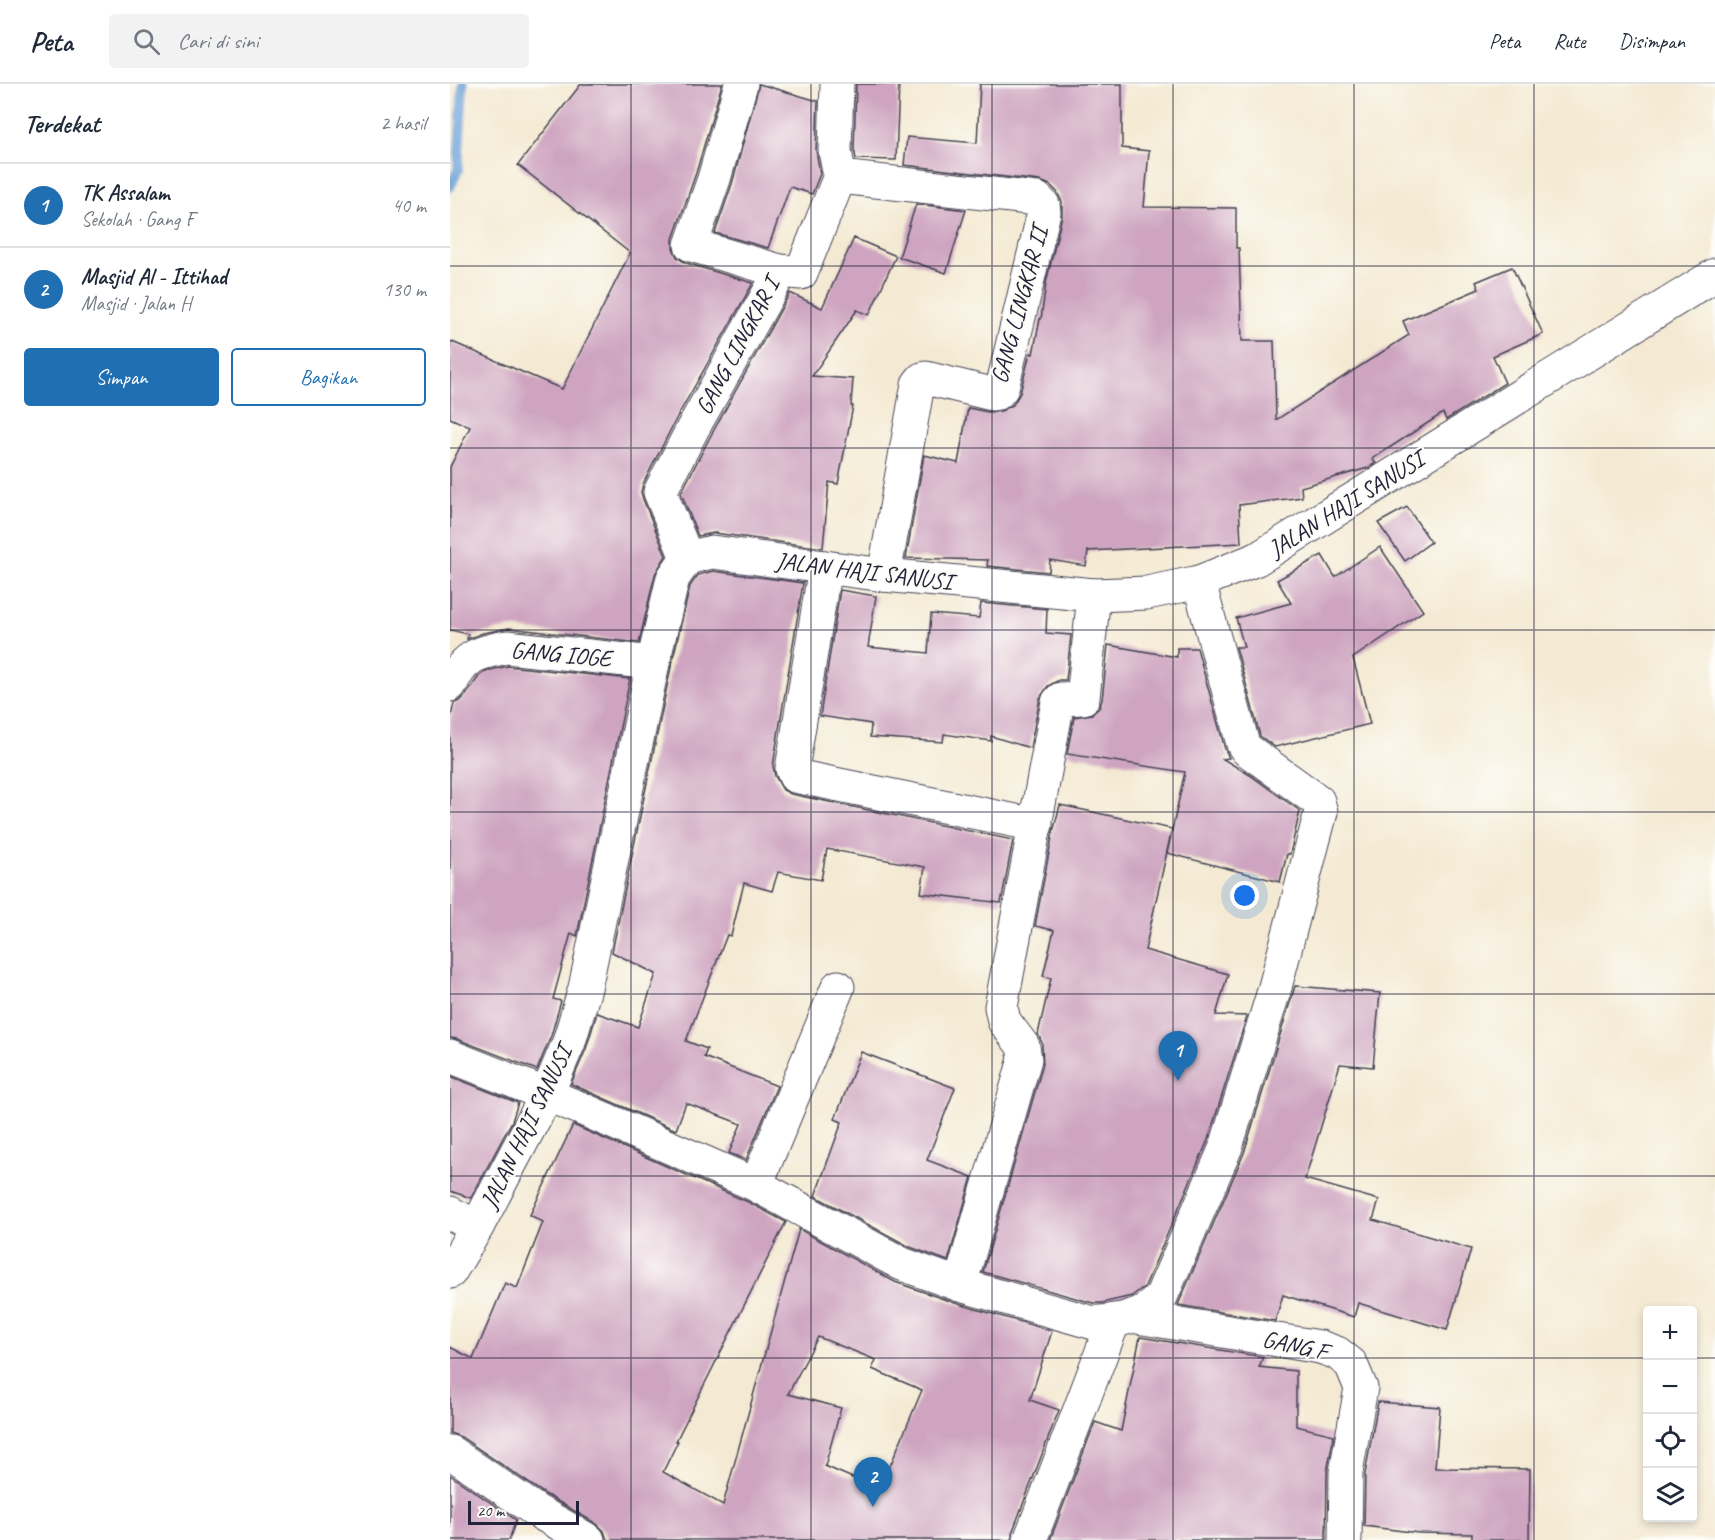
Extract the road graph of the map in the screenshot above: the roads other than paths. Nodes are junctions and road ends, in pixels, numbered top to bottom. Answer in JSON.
{"nodes":[{"id":1,"x":741,"y":84,"type":"edge"},
{"id":2,"x":837,"y":84,"type":"edge"},
{"id":3,"x":840,"y":176,"type":"junction"},
{"id":4,"x":780,"y":272,"type":"junction"},
{"id":5,"x":1715,"y":275,"type":"edge"},
{"id":6,"x":687,"y":558,"type":"junction"},
{"id":7,"x":825,"y":567,"type":"junction"},
{"id":8,"x":884,"y":575,"type":"junction"},
{"id":9,"x":1198,"y":582,"type":"junction"},
{"id":10,"x":1094,"y":595,"type":"junction"},
{"id":11,"x":652,"y":663,"type":"junction"},
{"id":12,"x":450,"y":685,"type":"edge"},
{"id":13,"x":1036,"y":825,"type":"junction"},
{"id":14,"x":838,"y":987,"type":"dead end"},
{"id":15,"x":450,"y":1056,"type":"edge"},
{"id":16,"x":548,"y":1094,"type":"junction"},
{"id":17,"x":756,"y":1185,"type":"junction"},
{"id":18,"x":464,"y":1220,"type":"edge"},
{"id":19,"x":450,"y":1272,"type":"edge"},
{"id":20,"x":960,"y":1285,"type":"junction"},
{"id":21,"x":1122,"y":1318,"type":"junction"},
{"id":22,"x":450,"y":1452,"type":"edge"},
{"id":23,"x":588,"y":1540,"type":"edge"},
{"id":24,"x":1030,"y":1540,"type":"edge"},
{"id":25,"x":1345,"y":1540,"type":"edge"}],
"edges":[{"from":1,"to":4,"type":"street","name":"GANG LINGKAR I"},
{"from":2,"to":3,"type":"street"},
{"from":3,"to":4,"type":"street"},
{"from":3,"to":8,"type":"street","name":"GANG LINGKAR II"},
{"from":4,"to":6,"type":"street","name":"GANG LINGKAR I"},
{"from":5,"to":9,"type":"street","name":"JALAN HAJI SANUSI"},
{"from":6,"to":7,"type":"street","name":"JALAN HAJI SANUSI"},
{"from":6,"to":11,"type":"street","name":"JALAN HAJI SANUSI"},
{"from":7,"to":8,"type":"street","name":"JALAN HAJI SANUSI"},
{"from":7,"to":13,"type":"street"},
{"from":8,"to":10,"type":"street","name":"JALAN HAJI SANUSI"},
{"from":9,"to":10,"type":"street","name":"JALAN HAJI SANUSI"},
{"from":9,"to":21,"type":"street"},
{"from":10,"to":13,"type":"street"},
{"from":11,"to":12,"type":"street","name":"GANG IOGE"},
{"from":11,"to":16,"type":"street","name":"JALAN HAJI SANUSI"},
{"from":13,"to":20,"type":"street"},
{"from":14,"to":17,"type":"street"},
{"from":15,"to":16,"type":"street","name":"GANG F"},
{"from":16,"to":17,"type":"street","name":"GANG F"},
{"from":16,"to":18,"type":"street","name":"JALAN HAJI SANUSI"},
{"from":17,"to":20,"type":"street","name":"GANG F"},
{"from":18,"to":19,"type":"street","name":"JALAN HAJI SANUSI"},
{"from":20,"to":21,"type":"street","name":"GANG F"},
{"from":21,"to":24,"type":"street"},
{"from":21,"to":25,"type":"street","name":"GANG F"},
{"from":22,"to":23,"type":"street"}]}
